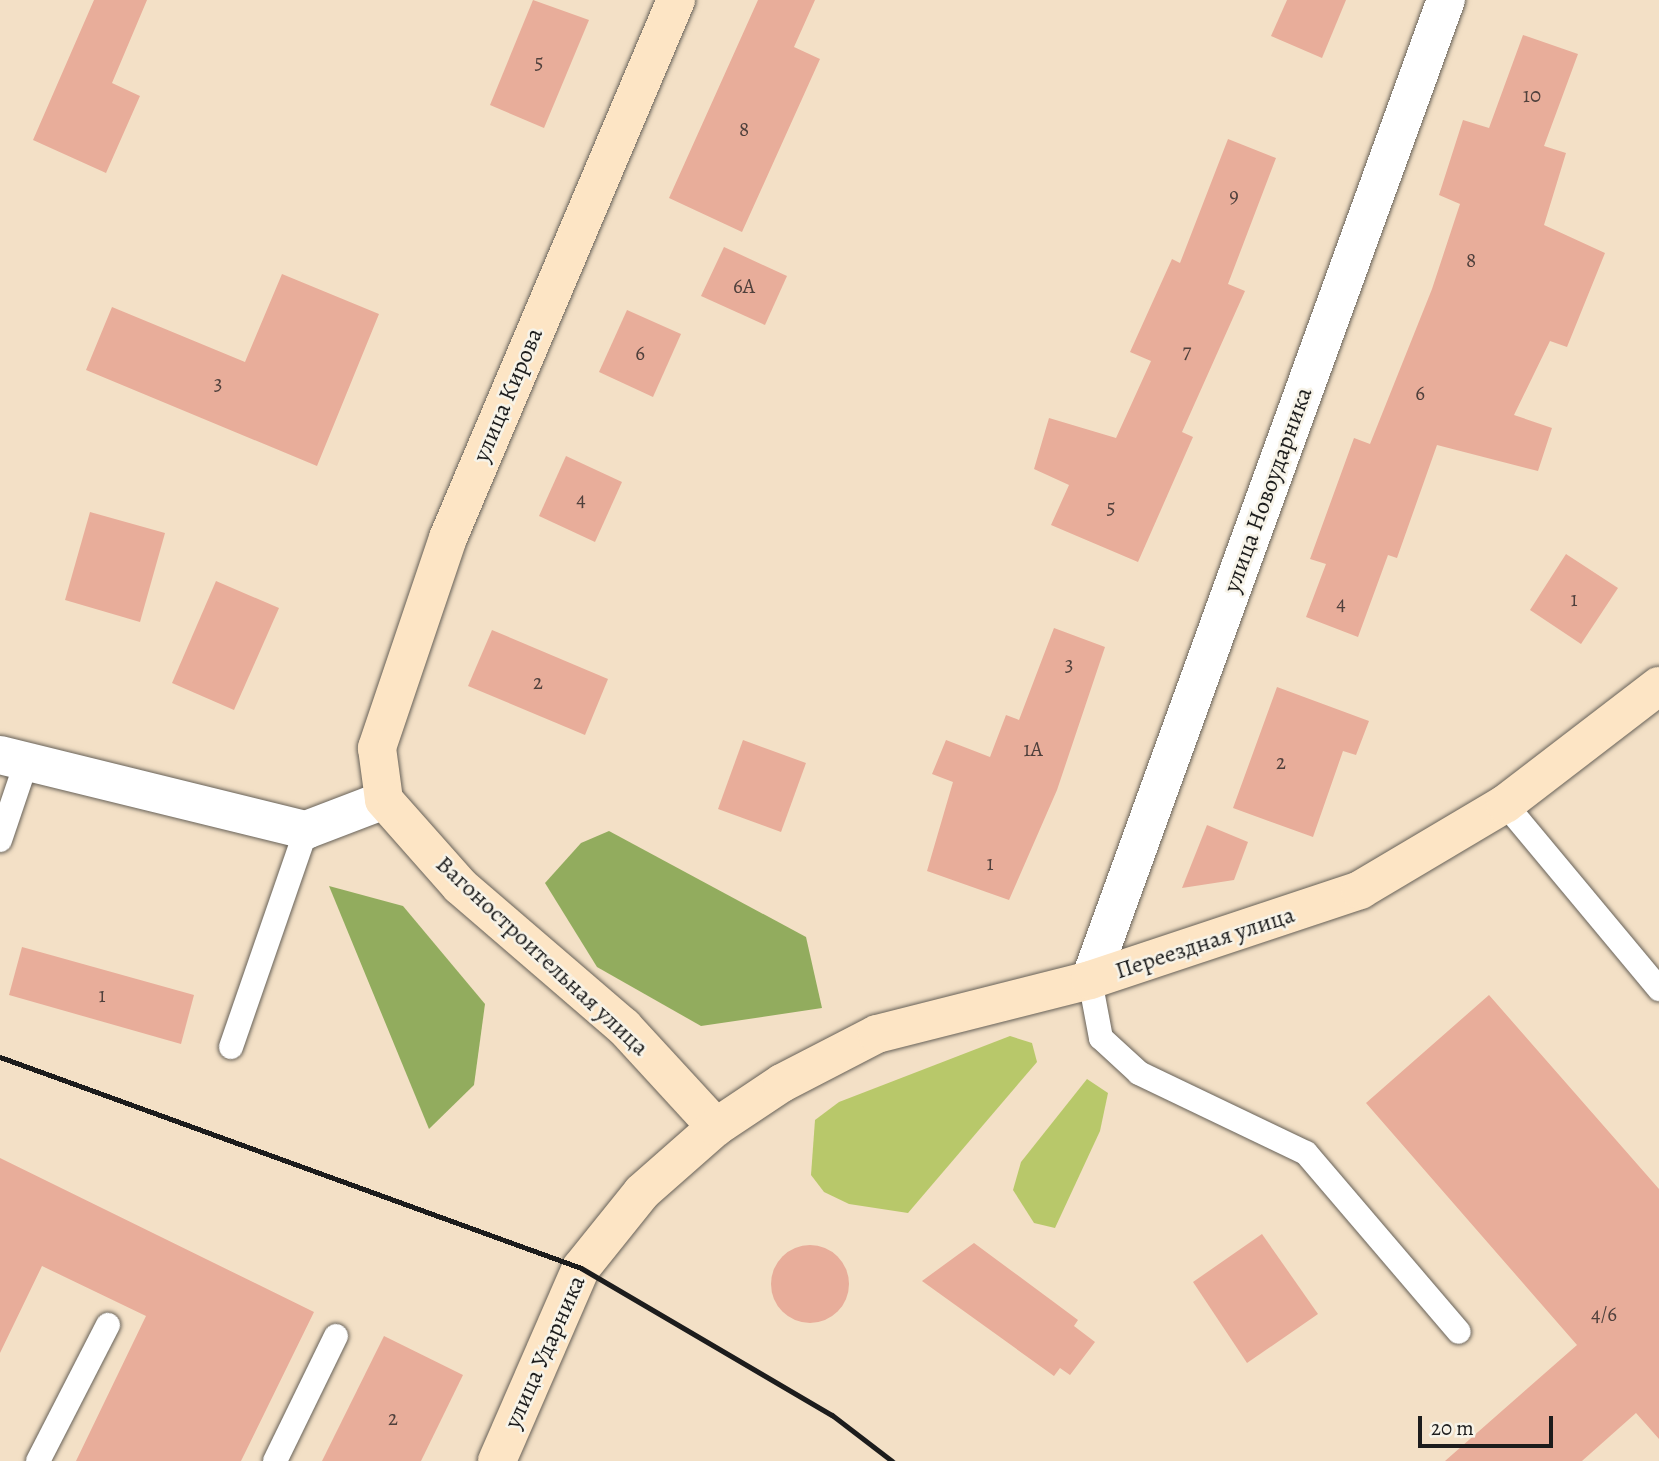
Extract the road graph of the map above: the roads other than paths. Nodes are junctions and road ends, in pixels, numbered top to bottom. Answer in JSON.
{"nodes":[{"id":1,"x":676,"y":0,"type":"edge"},
{"id":2,"x":1446,"y":0,"type":"edge"},
{"id":3,"x":1659,"y":687,"type":"edge"},
{"id":4,"x":13,"y":759,"type":"edge"},
{"id":5,"x":384,"y":800,"type":"junction"},
{"id":6,"x":1505,"y":804,"type":"junction"},
{"id":7,"x":306,"y":830,"type":"junction"},
{"id":8,"x":0,"y":840,"type":"edge"},
{"id":9,"x":1090,"y":980,"type":"junction"},
{"id":10,"x":1659,"y":989,"type":"edge"},
{"id":11,"x":231,"y":1047,"type":"dead end"},
{"id":12,"x":716,"y":1127,"type":"junction"},
{"id":13,"x":108,"y":1325,"type":"dead end"},
{"id":14,"x":1459,"y":1332,"type":"dead end"},
{"id":15,"x":336,"y":1336,"type":"dead end"},
{"id":16,"x":38,"y":1461,"type":"edge"},
{"id":17,"x":275,"y":1461,"type":"edge"},
{"id":18,"x":497,"y":1461,"type":"edge"}],
"edges":[{"from":1,"to":5,"type":"street","name":"улица Кирова"},
{"from":2,"to":9,"type":"street","name":"улица Новоударника"},
{"from":3,"to":6,"type":"street","name":"Переездная улица"},
{"from":4,"to":7,"type":"street"},
{"from":4,"to":8,"type":"lane"},
{"from":5,"to":7,"type":"street"},
{"from":5,"to":12,"type":"street","name":"Вагоностроительная улица"},
{"from":6,"to":9,"type":"street","name":"Переездная улица"},
{"from":6,"to":10,"type":"lane"},
{"from":7,"to":11,"type":"lane"},
{"from":9,"to":12,"type":"street","name":"Переездная улица"},
{"from":9,"to":14,"type":"lane"},
{"from":12,"to":18,"type":"street","name":"улица Ударника"},
{"from":13,"to":16,"type":"lane"},
{"from":15,"to":17,"type":"lane"}]}
